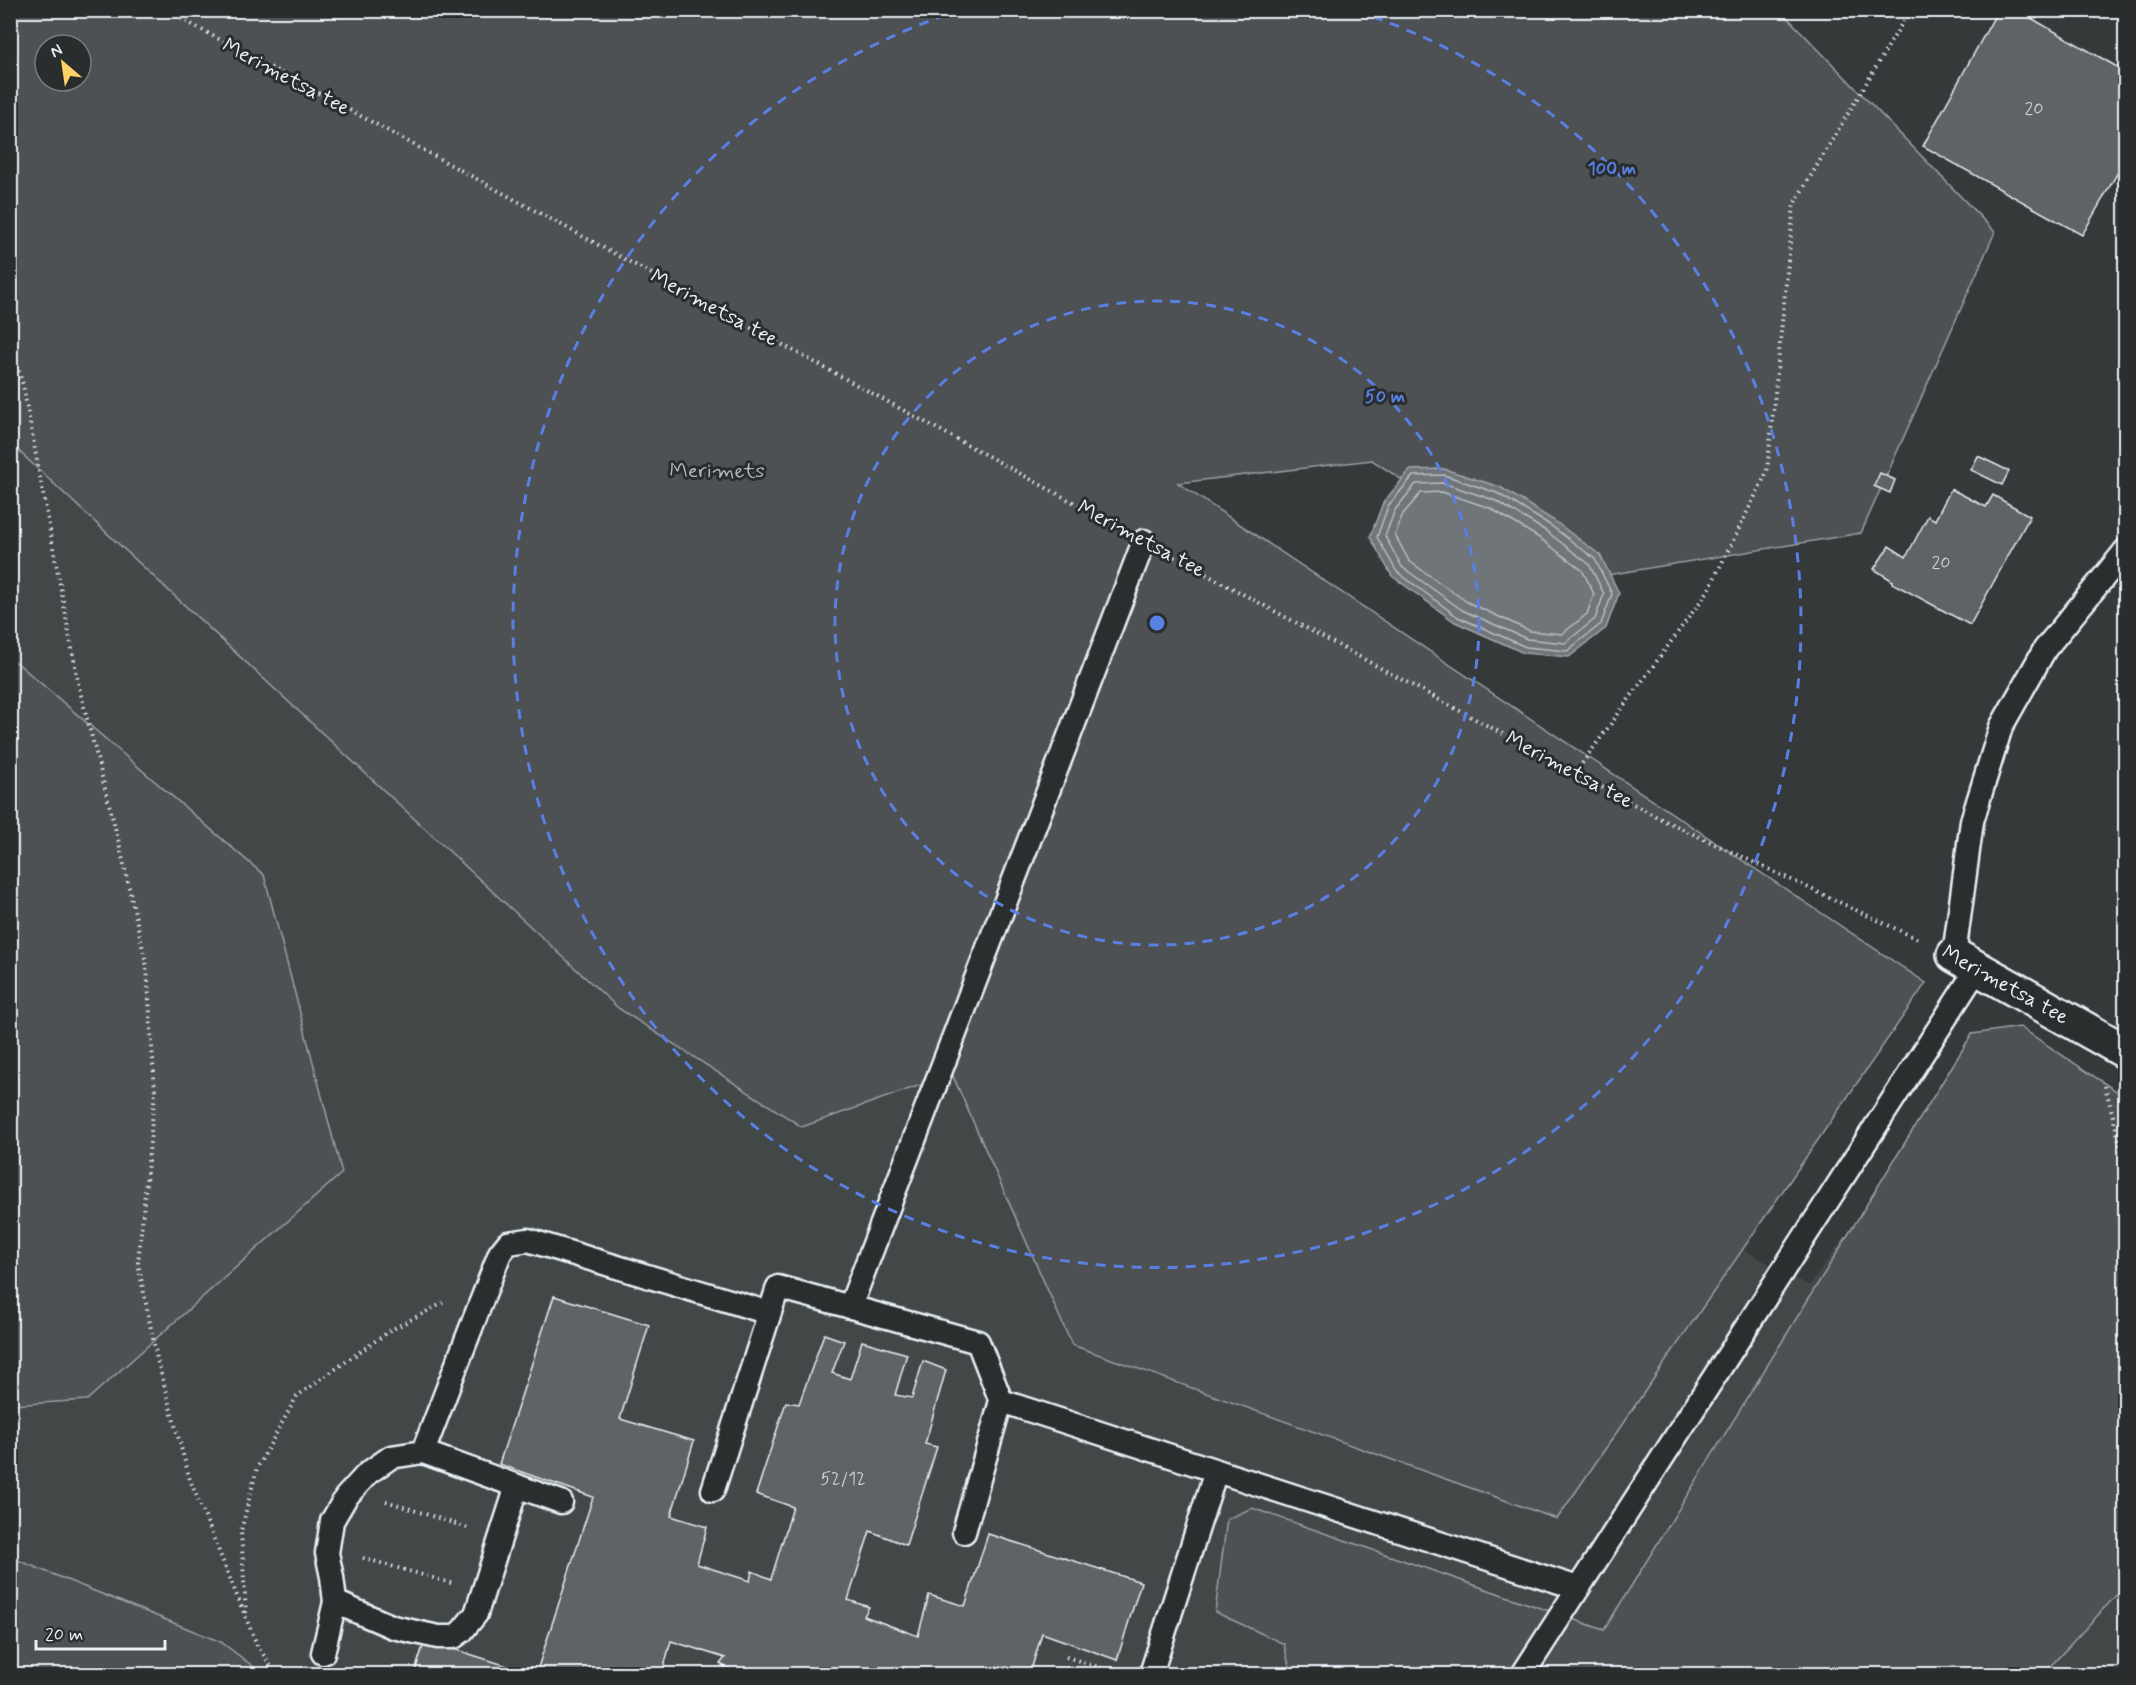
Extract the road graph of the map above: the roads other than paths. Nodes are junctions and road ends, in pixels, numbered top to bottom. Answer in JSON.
{"nodes":[{"id":1,"x":1144,"y":541,"type":"road end"},
{"id":2,"x":2126,"y":550,"type":"edge"},
{"id":3,"x":1965,"y":962,"type":"junction"},
{"id":4,"x":2126,"y":1052,"type":"edge"},
{"id":5,"x":850,"y":1307,"type":"junction"},
{"id":6,"x":769,"y":1313,"type":"junction"},
{"id":7,"x":1001,"y":1401,"type":"junction"},
{"id":8,"x":423,"y":1452,"type":"junction"},
{"id":9,"x":1216,"y":1471,"type":"junction"},
{"id":10,"x":517,"y":1486,"type":"junction"},
{"id":11,"x":713,"y":1491,"type":"dead end"},
{"id":12,"x":561,"y":1502,"type":"dead end"},
{"id":13,"x":964,"y":1532,"type":"dead end"},
{"id":14,"x":1578,"y":1588,"type":"junction"},
{"id":15,"x":335,"y":1602,"type":"junction"},
{"id":16,"x":323,"y":1653,"type":"dead end"},
{"id":17,"x":1151,"y":1674,"type":"edge"},
{"id":18,"x":1523,"y":1674,"type":"edge"}],
"edges":[{"from":1,"to":5,"type":"lane"},
{"from":2,"to":3,"type":"lane"},
{"from":3,"to":4,"type":"street","name":"Merimetsa tee"},
{"from":3,"to":14,"type":"lane"},
{"from":5,"to":6,"type":"lane"},
{"from":5,"to":7,"type":"lane"},
{"from":6,"to":8,"type":"lane"},
{"from":6,"to":11,"type":"lane"},
{"from":7,"to":9,"type":"lane"},
{"from":7,"to":13,"type":"lane"},
{"from":8,"to":10,"type":"lane"},
{"from":8,"to":15,"type":"lane"},
{"from":9,"to":14,"type":"lane"},
{"from":9,"to":17,"type":"lane"},
{"from":10,"to":12,"type":"lane"},
{"from":10,"to":15,"type":"lane"},
{"from":14,"to":18,"type":"lane"},
{"from":15,"to":16,"type":"lane"}]}
